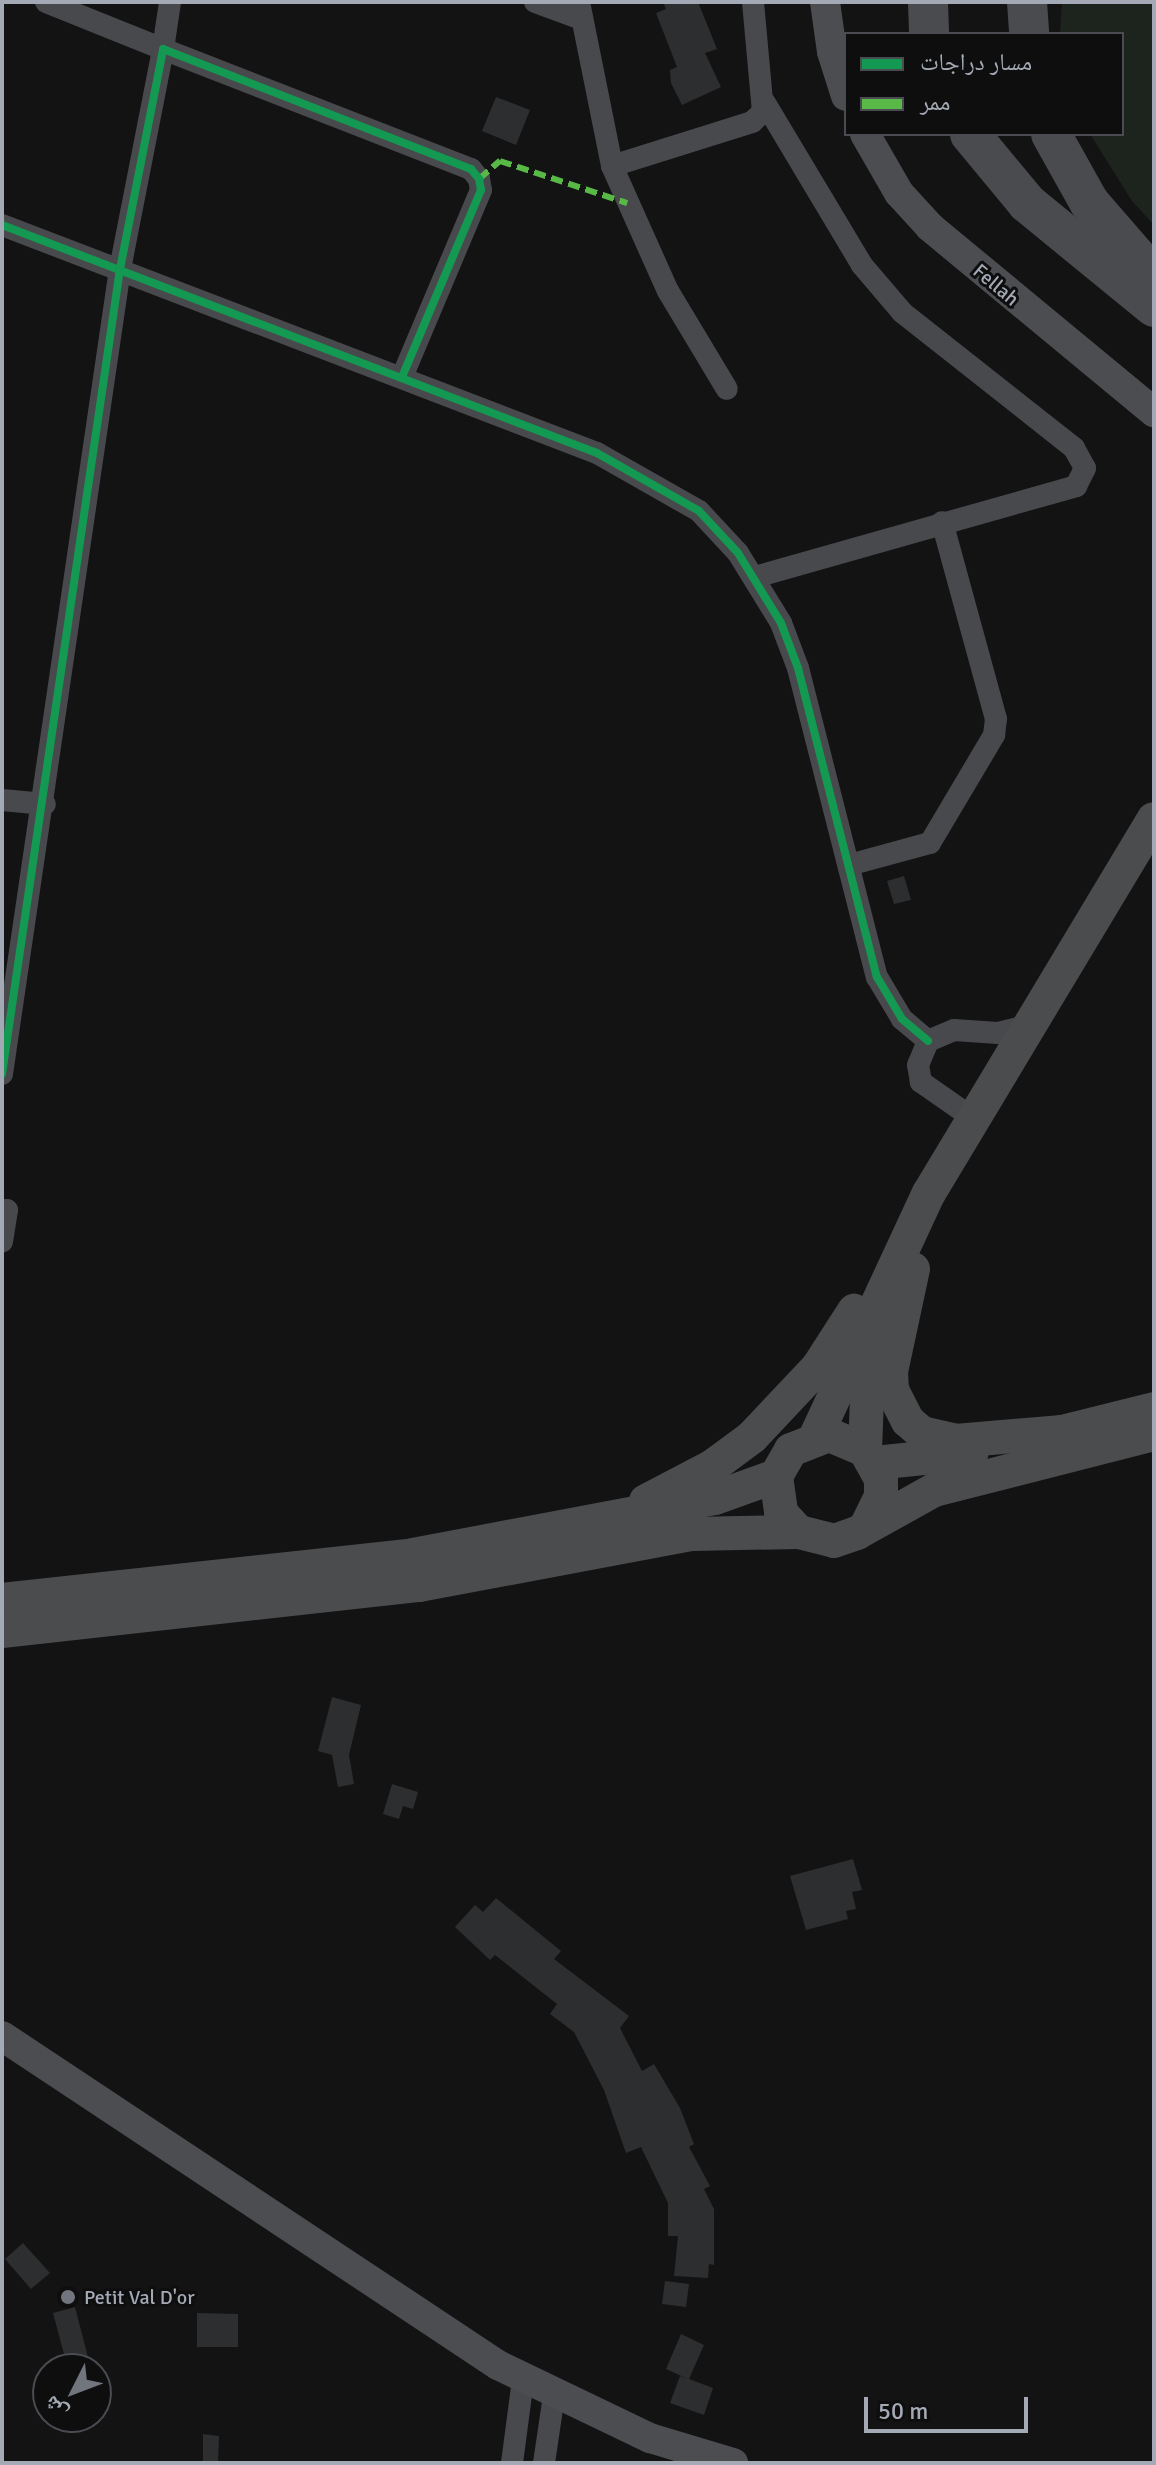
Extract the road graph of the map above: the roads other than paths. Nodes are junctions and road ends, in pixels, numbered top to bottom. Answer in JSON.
{"nodes":[{"id":1,"x":46,"y":2,"type":"edge"},
{"id":2,"x":170,"y":2,"type":"edge"},
{"id":3,"x":535,"y":2,"type":"edge"},
{"id":4,"x":753,"y":2,"type":"edge"},
{"id":5,"x":825,"y":2,"type":"edge"},
{"id":6,"x":928,"y":2,"type":"edge"},
{"id":7,"x":1027,"y":2,"type":"edge"},
{"id":8,"x":579,"y":10,"type":"edge"},
{"id":9,"x":929,"y":32,"type":"edge"},
{"id":10,"x":1029,"y":32,"type":"edge"},
{"id":11,"x":163,"y":49,"type":"junction"},
{"id":12,"x":844,"y":90,"type":"edge"},
{"id":13,"x":765,"y":103,"type":"junction"},
{"id":14,"x":866,"y":136,"type":"edge"},
{"id":15,"x":972,"y":136,"type":"edge"},
{"id":16,"x":1052,"y":136,"type":"edge"},
{"id":17,"x":612,"y":166,"type":"junction"},
{"id":18,"x":2,"y":225,"type":"edge"},
{"id":19,"x":120,"y":269,"type":"junction"},
{"id":20,"x":1154,"y":277,"type":"edge"},
{"id":21,"x":1154,"y":307,"type":"edge"},
{"id":22,"x":403,"y":375,"type":"junction"},
{"id":23,"x":727,"y":389,"type":"dead end"},
{"id":24,"x":1154,"y":412,"type":"edge"},
{"id":25,"x":942,"y":522,"type":"junction"},
{"id":26,"x":755,"y":577,"type":"junction"},
{"id":27,"x":2,"y":800,"type":"edge"},
{"id":28,"x":45,"y":804,"type":"junction"},
{"id":29,"x":1154,"y":819,"type":"edge"},
{"id":30,"x":1154,"y":862,"type":"edge"},
{"id":31,"x":849,"y":865,"type":"junction"},
{"id":32,"x":1029,"y":1025,"type":"junction"},
{"id":33,"x":928,"y":1041,"type":"junction"},
{"id":34,"x":3,"y":1062,"type":"edge"},
{"id":35,"x":974,"y":1119,"type":"junction"},
{"id":36,"x":2,"y":1211,"type":"edge"},
{"id":37,"x":2,"y":1242,"type":"edge"},
{"id":38,"x":903,"y":1267,"type":"junction"},
{"id":39,"x":1154,"y":1409,"type":"edge"},
{"id":40,"x":1060,"y":1432,"type":"junction"},
{"id":41,"x":1154,"y":1434,"type":"edge"},
{"id":42,"x":816,"y":1436,"type":"junction"},
{"id":43,"x":870,"y":1457,"type":"junction"},
{"id":44,"x":776,"y":1476,"type":"junction"},
{"id":45,"x":588,"y":1524,"type":"junction"},
{"id":46,"x":867,"y":1525,"type":"junction"},
{"id":47,"x":799,"y":1532,"type":"junction"},
{"id":48,"x":2,"y":1600,"type":"edge"},
{"id":49,"x":2,"y":1631,"type":"edge"},
{"id":50,"x":2,"y":2036,"type":"edge"},
{"id":51,"x":523,"y":2379,"type":"junction"},
{"id":52,"x":554,"y":2395,"type":"junction"},
{"id":53,"x":512,"y":2459,"type":"edge"},
{"id":54,"x":544,"y":2460,"type":"edge"},
{"id":55,"x":733,"y":2463,"type":"edge"}],
"edges":[{"from":1,"to":11,"type":"street"},
{"from":2,"to":11,"type":"street"},
{"from":3,"to":8,"type":"street"},
{"from":4,"to":13,"type":"street"},
{"from":5,"to":12,"type":"main road"},
{"from":6,"to":9,"type":"highway"},
{"from":7,"to":10,"type":"highway"},
{"from":8,"to":17,"type":"street"},
{"from":11,"to":19,"type":"street"},
{"from":11,"to":22,"type":"street"},
{"from":13,"to":17,"type":"street"},
{"from":13,"to":25,"type":"street"},
{"from":14,"to":24,"type":"main road","name":"Fellah"},
{"from":15,"to":21,"type":"highway"},
{"from":16,"to":20,"type":"highway"},
{"from":17,"to":23,"type":"street"},
{"from":18,"to":19,"type":"street"},
{"from":19,"to":22,"type":"street"},
{"from":19,"to":28,"type":"street"},
{"from":22,"to":26,"type":"street"},
{"from":25,"to":26,"type":"street"},
{"from":25,"to":31,"type":"street"},
{"from":26,"to":31,"type":"street"},
{"from":27,"to":28,"type":"street"},
{"from":28,"to":34,"type":"street"},
{"from":29,"to":32,"type":"main road"},
{"from":30,"to":38,"type":"main road"},
{"from":31,"to":33,"type":"street"},
{"from":32,"to":33,"type":"street"},
{"from":32,"to":35,"type":"main road"},
{"from":33,"to":35,"type":"street"},
{"from":35,"to":38,"type":"main road"},
{"from":36,"to":37,"type":"street"},
{"from":38,"to":40,"type":"main road"},
{"from":38,"to":42,"type":"main road"},
{"from":38,"to":43,"type":"main road"},
{"from":38,"to":45,"type":"main road"},
{"from":39,"to":40,"type":"main road"},
{"from":40,"to":43,"type":"main road"},
{"from":41,"to":46,"type":"main road"},
{"from":42,"to":43,"type":"main road"},
{"from":42,"to":44,"type":"main road"},
{"from":43,"to":46,"type":"main road"},
{"from":44,"to":45,"type":"main road"},
{"from":44,"to":47,"type":"main road"},
{"from":45,"to":48,"type":"main road"},
{"from":46,"to":47,"type":"main road"},
{"from":47,"to":49,"type":"main road"},
{"from":50,"to":51,"type":"main road"},
{"from":51,"to":52,"type":"main road"},
{"from":51,"to":53,"type":"street"},
{"from":52,"to":54,"type":"street"},
{"from":52,"to":55,"type":"main road"},
{"from":53,"to":54,"type":"street"}]}
